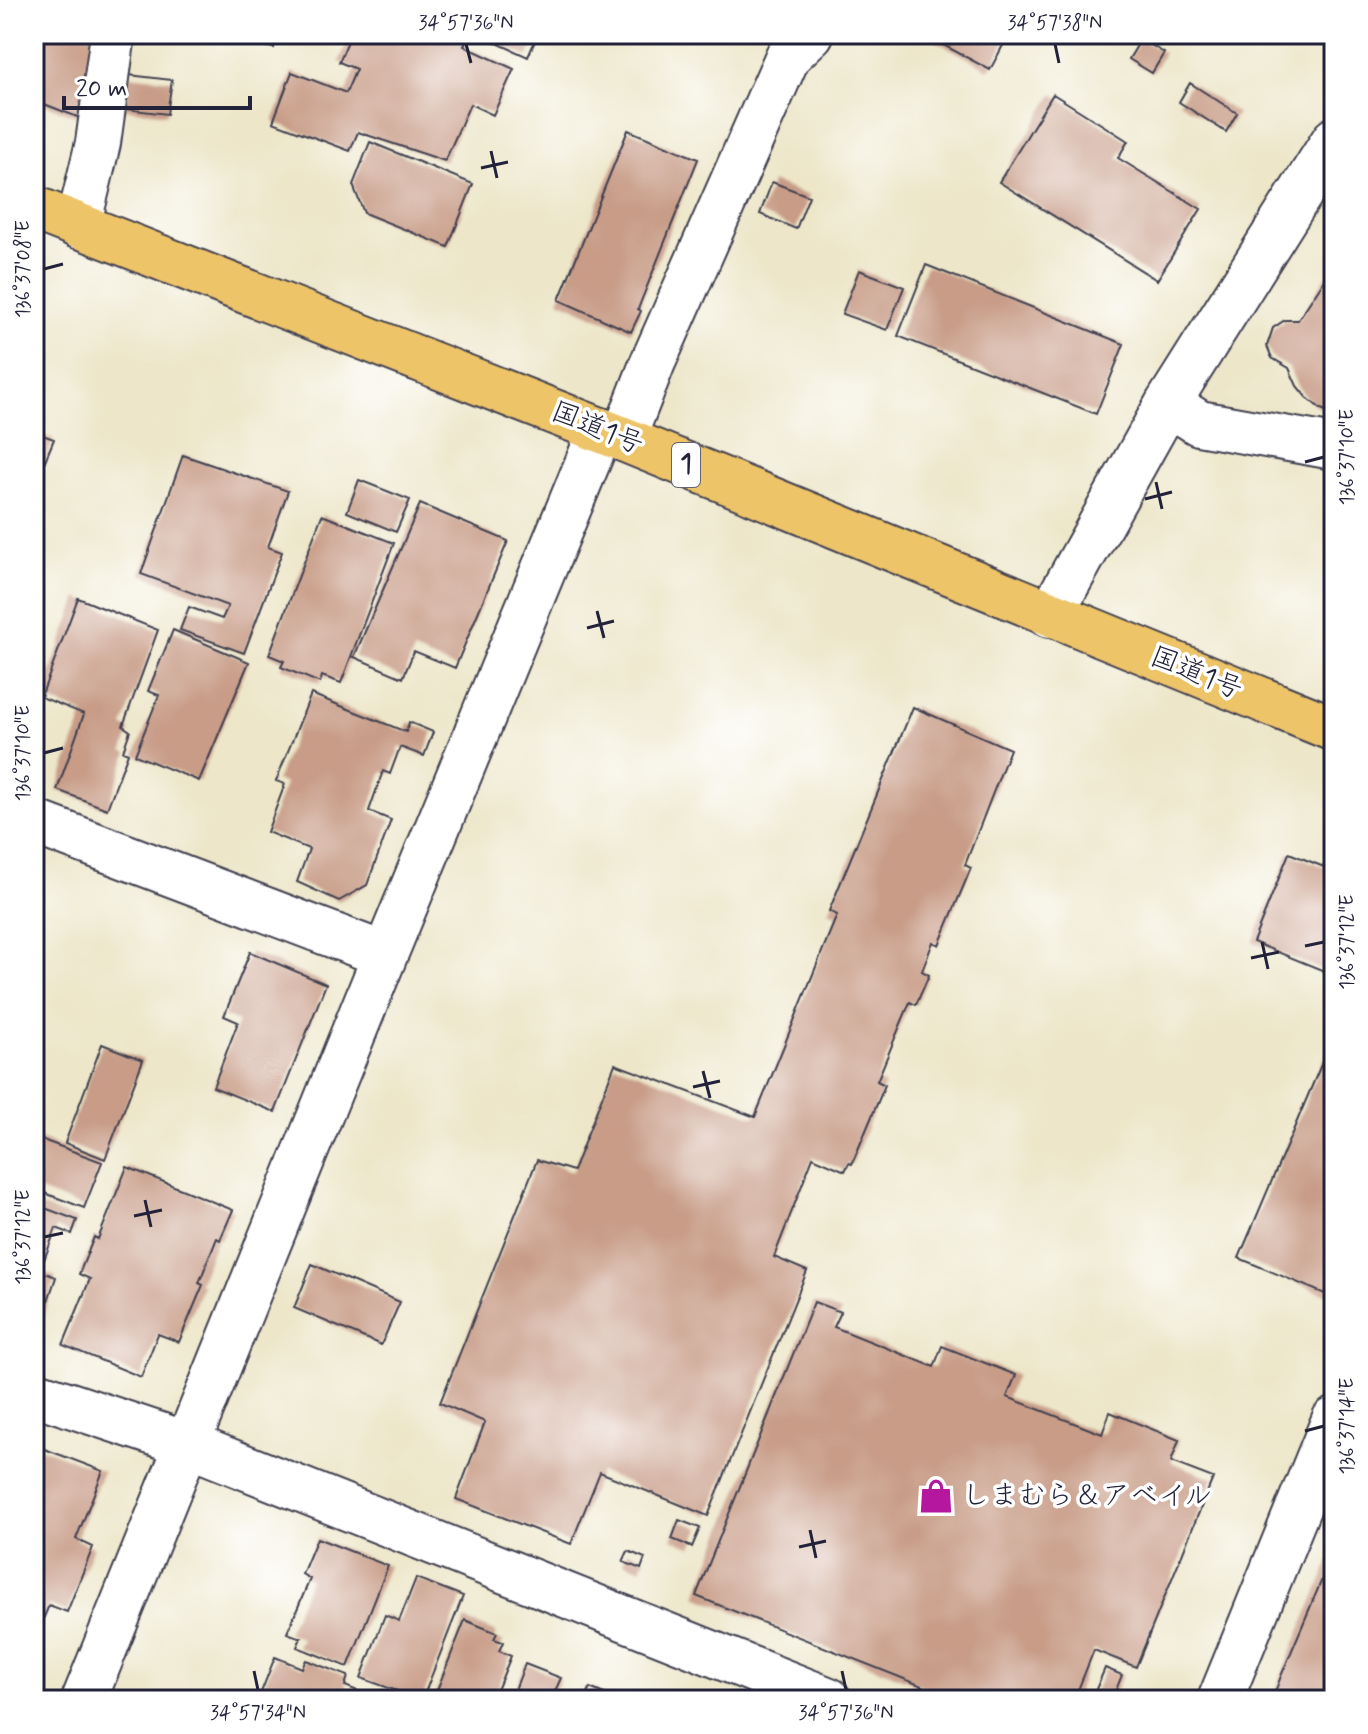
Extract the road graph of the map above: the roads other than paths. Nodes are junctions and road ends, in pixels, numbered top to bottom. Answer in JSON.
{"nodes":[{"id":1,"x":113,"y":34,"type":"edge"},
{"id":2,"x":811,"y":34,"type":"edge"},
{"id":3,"x":1334,"y":140,"type":"edge"},
{"id":4,"x":34,"y":208,"type":"edge"},
{"id":5,"x":78,"y":226,"type":"junction"},
{"id":6,"x":1168,"y":403,"type":"junction"},
{"id":7,"x":612,"y":435,"type":"junction"},
{"id":8,"x":1334,"y":447,"type":"edge"},
{"id":9,"x":1050,"y":615,"type":"junction"},
{"id":10,"x":1334,"y":729,"type":"edge"},
{"id":11,"x":34,"y":822,"type":"edge"},
{"id":12,"x":385,"y":955,"type":"junction"},
{"id":13,"x":34,"y":1393,"type":"edge"},
{"id":14,"x":1334,"y":1420,"type":"edge"},
{"id":15,"x":187,"y":1444,"type":"junction"},
{"id":16,"x":84,"y":1700,"type":"edge"},
{"id":17,"x":829,"y":1700,"type":"edge"},
{"id":18,"x":1220,"y":1700,"type":"edge"}],
"edges":[{"from":1,"to":5,"type":"street"},
{"from":2,"to":7,"type":"street"},
{"from":3,"to":6,"type":"street"},
{"from":4,"to":5,"type":"highway","name":"国道1号","number":"1"},
{"from":5,"to":7,"type":"highway","name":"国道1号","number":"1"},
{"from":6,"to":8,"type":"street"},
{"from":6,"to":9,"type":"street"},
{"from":7,"to":9,"type":"highway","name":"国道1号","number":"1"},
{"from":7,"to":12,"type":"street"},
{"from":9,"to":10,"type":"highway","name":"国道1号","number":"1"},
{"from":11,"to":12,"type":"street"},
{"from":12,"to":15,"type":"street"},
{"from":13,"to":15,"type":"street"},
{"from":14,"to":18,"type":"street"},
{"from":15,"to":16,"type":"street"},
{"from":15,"to":17,"type":"street"}]}
